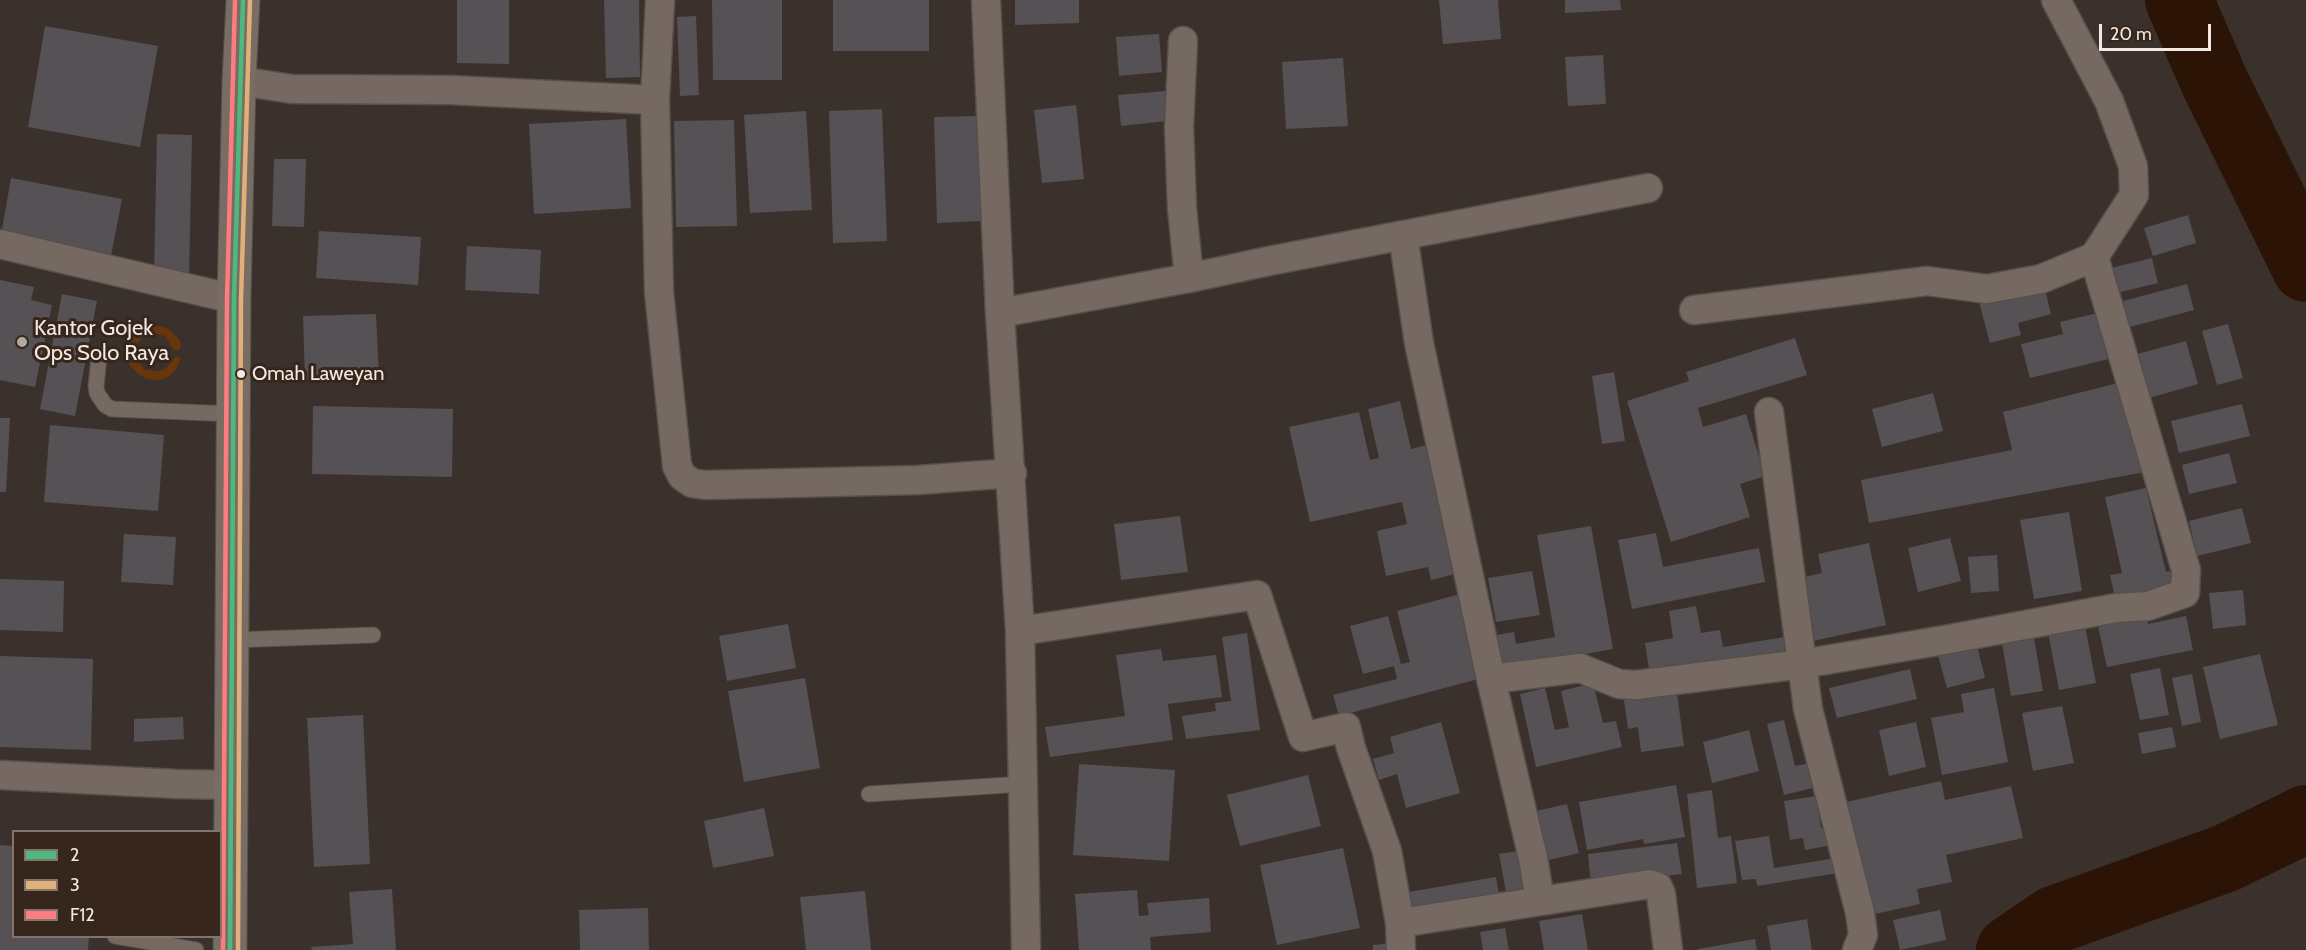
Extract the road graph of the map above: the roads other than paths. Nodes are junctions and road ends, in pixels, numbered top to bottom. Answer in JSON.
{"nodes":[{"id":1,"x":243,"y":0,"type":"edge"},
{"id":2,"x":660,"y":0,"type":"edge"},
{"id":3,"x":986,"y":0,"type":"edge"},
{"id":4,"x":2056,"y":0,"type":"edge"},
{"id":5,"x":1183,"y":41,"type":"dead end"},
{"id":6,"x":239,"y":81,"type":"junction"},
{"id":7,"x":655,"y":100,"type":"junction"},
{"id":8,"x":1648,"y":188,"type":"dead end"},
{"id":9,"x":1403,"y":235,"type":"junction"},
{"id":10,"x":0,"y":244,"type":"edge"},
{"id":11,"x":2094,"y":256,"type":"junction"},
{"id":12,"x":1189,"y":278,"type":"junction"},
{"id":13,"x":234,"y":299,"type":"junction"},
{"id":14,"x":1694,"y":310,"type":"dead end"},
{"id":15,"x":1000,"y":313,"type":"junction"},
{"id":16,"x":99,"y":358,"type":"dead end"},
{"id":17,"x":1769,"y":412,"type":"dead end"},
{"id":18,"x":233,"y":414,"type":"junction"},
{"id":19,"x":1012,"y":473,"type":"junction"},
{"id":20,"x":1020,"y":631,"type":"junction"},
{"id":21,"x":374,"y":635,"type":"dead end"},
{"id":22,"x":232,"y":640,"type":"junction"},
{"id":23,"x":1802,"y":664,"type":"junction"},
{"id":24,"x":1491,"y":679,"type":"junction"},
{"id":25,"x":0,"y":775,"type":"edge"},
{"id":26,"x":1023,"y":784,"type":"junction"},
{"id":27,"x":231,"y":785,"type":"junction"},
{"id":28,"x":869,"y":794,"type":"dead end"},
{"id":29,"x":1540,"y":900,"type":"junction"},
{"id":30,"x":1400,"y":937,"type":"edge"},
{"id":31,"x":127,"y":938,"type":"edge"},
{"id":32,"x":196,"y":950,"type":"edge"},
{"id":33,"x":230,"y":950,"type":"edge"},
{"id":34,"x":1026,"y":950,"type":"edge"},
{"id":35,"x":1668,"y":950,"type":"edge"},
{"id":36,"x":1857,"y":950,"type":"edge"}],
"edges":[{"from":1,"to":6,"type":"main road"},
{"from":2,"to":7,"type":"street"},
{"from":3,"to":15,"type":"street"},
{"from":4,"to":11,"type":"street"},
{"from":5,"to":12,"type":"street"},
{"from":6,"to":7,"type":"street"},
{"from":6,"to":13,"type":"main road"},
{"from":7,"to":19,"type":"street"},
{"from":8,"to":9,"type":"street"},
{"from":9,"to":12,"type":"street"},
{"from":9,"to":24,"type":"street"},
{"from":10,"to":13,"type":"street"},
{"from":11,"to":14,"type":"street"},
{"from":11,"to":23,"type":"street"},
{"from":12,"to":15,"type":"street"},
{"from":13,"to":18,"type":"main road"},
{"from":15,"to":19,"type":"street"},
{"from":16,"to":18,"type":"lane"},
{"from":17,"to":23,"type":"street"},
{"from":18,"to":22,"type":"main road"},
{"from":19,"to":20,"type":"street"},
{"from":20,"to":26,"type":"street"},
{"from":20,"to":30,"type":"street"},
{"from":21,"to":22,"type":"lane"},
{"from":22,"to":27,"type":"main road"},
{"from":23,"to":24,"type":"street"},
{"from":23,"to":36,"type":"street"},
{"from":24,"to":29,"type":"street"},
{"from":25,"to":27,"type":"street"},
{"from":26,"to":28,"type":"lane"},
{"from":26,"to":34,"type":"street"},
{"from":27,"to":33,"type":"main road"},
{"from":29,"to":30,"type":"street"},
{"from":29,"to":35,"type":"street"},
{"from":31,"to":32,"type":"lane"}]}
